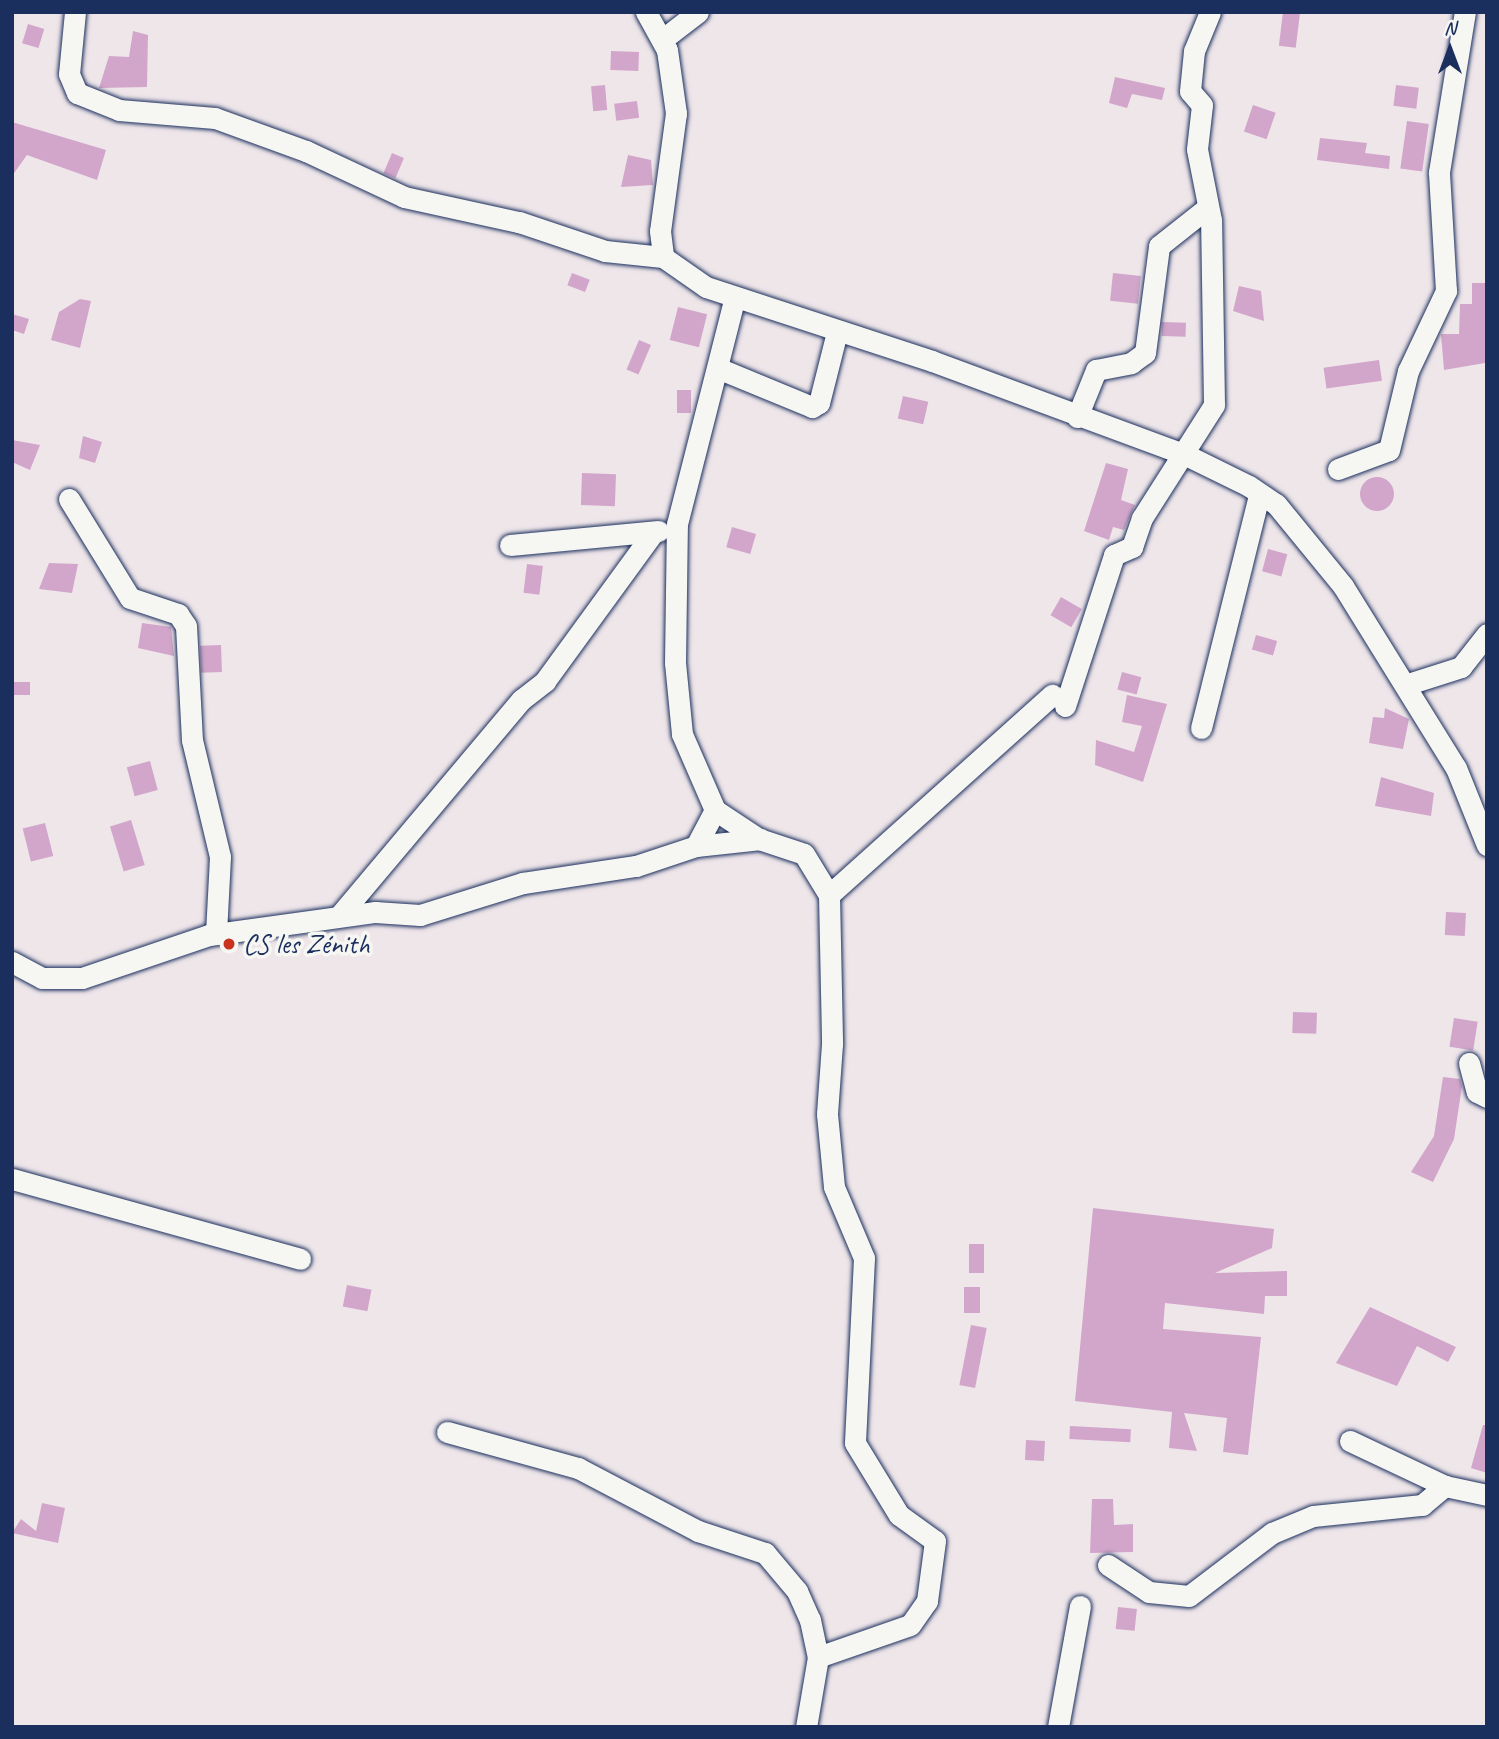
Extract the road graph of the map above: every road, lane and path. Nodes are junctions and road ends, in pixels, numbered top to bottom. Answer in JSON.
{"nodes":[{"id":1,"x":75,"y":12,"type":"edge"},
{"id":2,"x":646,"y":12,"type":"edge"},
{"id":3,"x":698,"y":12,"type":"edge"},
{"id":4,"x":1210,"y":12,"type":"edge"},
{"id":5,"x":1465,"y":12,"type":"edge"},
{"id":6,"x":663,"y":39,"type":"junction"},
{"id":7,"x":1207,"y":208,"type":"junction"},
{"id":8,"x":663,"y":257,"type":"junction"},
{"id":9,"x":735,"y":297,"type":"junction"},
{"id":10,"x":837,"y":332,"type":"junction"},
{"id":11,"x":720,"y":369,"type":"junction"},
{"id":12,"x":1077,"y":416,"type":"junction"},
{"id":13,"x":1186,"y":456,"type":"junction"},
{"id":14,"x":1338,"y":469,"type":"dead end"},
{"id":15,"x":1259,"y":496,"type":"junction"},
{"id":16,"x":69,"y":499,"type":"dead end"},
{"id":17,"x":677,"y":524,"type":"junction"},
{"id":18,"x":653,"y":533,"type":"junction"},
{"id":19,"x":510,"y":545,"type":"dead end"},
{"id":20,"x":1487,"y":634,"type":"edge"},
{"id":21,"x":1408,"y":684,"type":"junction"},
{"id":22,"x":1201,"y":728,"type":"dead end"},
{"id":23,"x":715,"y":810,"type":"junction"},
{"id":24,"x":761,"y":839,"type":"junction"},
{"id":25,"x":1487,"y":845,"type":"edge"},
{"id":26,"x":696,"y":846,"type":"junction"},
{"id":27,"x":829,"y":895,"type":"junction"},
{"id":28,"x":340,"y":915,"type":"junction"},
{"id":29,"x":216,"y":934,"type":"junction"},
{"id":30,"x":12,"y":962,"type":"edge"},
{"id":31,"x":1469,"y":1063,"type":"dead end"},
{"id":32,"x":1487,"y":1097,"type":"edge"},
{"id":33,"x":12,"y":1179,"type":"edge"},
{"id":34,"x":300,"y":1259,"type":"dead end"},
{"id":35,"x":447,"y":1432,"type":"dead end"},
{"id":36,"x":1350,"y":1441,"type":"dead end"},
{"id":37,"x":1445,"y":1486,"type":"junction"},
{"id":38,"x":1487,"y":1495,"type":"edge"},
{"id":39,"x":1108,"y":1565,"type":"dead end"},
{"id":40,"x":1080,"y":1606,"type":"dead end"},
{"id":41,"x":818,"y":1657,"type":"junction"},
{"id":42,"x":806,"y":1727,"type":"edge"},
{"id":43,"x":1058,"y":1727,"type":"edge"}],
"edges":[{"from":1,"to":8,"type":"street"},
{"from":2,"to":6,"type":"street"},
{"from":3,"to":6,"type":"street"},
{"from":4,"to":7,"type":"street"},
{"from":5,"to":14,"type":"street"},
{"from":6,"to":8,"type":"street"},
{"from":7,"to":12,"type":"street"},
{"from":7,"to":13,"type":"street"},
{"from":8,"to":9,"type":"street"},
{"from":9,"to":10,"type":"street"},
{"from":9,"to":11,"type":"street"},
{"from":10,"to":11,"type":"street"},
{"from":10,"to":12,"type":"street"},
{"from":11,"to":17,"type":"street"},
{"from":12,"to":13,"type":"street"},
{"from":13,"to":15,"type":"street"},
{"from":13,"to":27,"type":"street"},
{"from":15,"to":21,"type":"street"},
{"from":15,"to":22,"type":"street"},
{"from":16,"to":29,"type":"street"},
{"from":17,"to":18,"type":"street"},
{"from":17,"to":23,"type":"street"},
{"from":18,"to":19,"type":"street"},
{"from":18,"to":28,"type":"street"},
{"from":20,"to":21,"type":"street"},
{"from":21,"to":25,"type":"street"},
{"from":23,"to":24,"type":"street"},
{"from":23,"to":26,"type":"street"},
{"from":24,"to":26,"type":"street"},
{"from":24,"to":27,"type":"street"},
{"from":26,"to":28,"type":"street"},
{"from":27,"to":41,"type":"street"},
{"from":28,"to":29,"type":"street"},
{"from":29,"to":30,"type":"street"},
{"from":31,"to":32,"type":"street"},
{"from":33,"to":34,"type":"street"},
{"from":35,"to":41,"type":"street"},
{"from":36,"to":37,"type":"street"},
{"from":37,"to":38,"type":"street"},
{"from":37,"to":39,"type":"street"},
{"from":40,"to":43,"type":"street"},
{"from":41,"to":42,"type":"street"}]}
